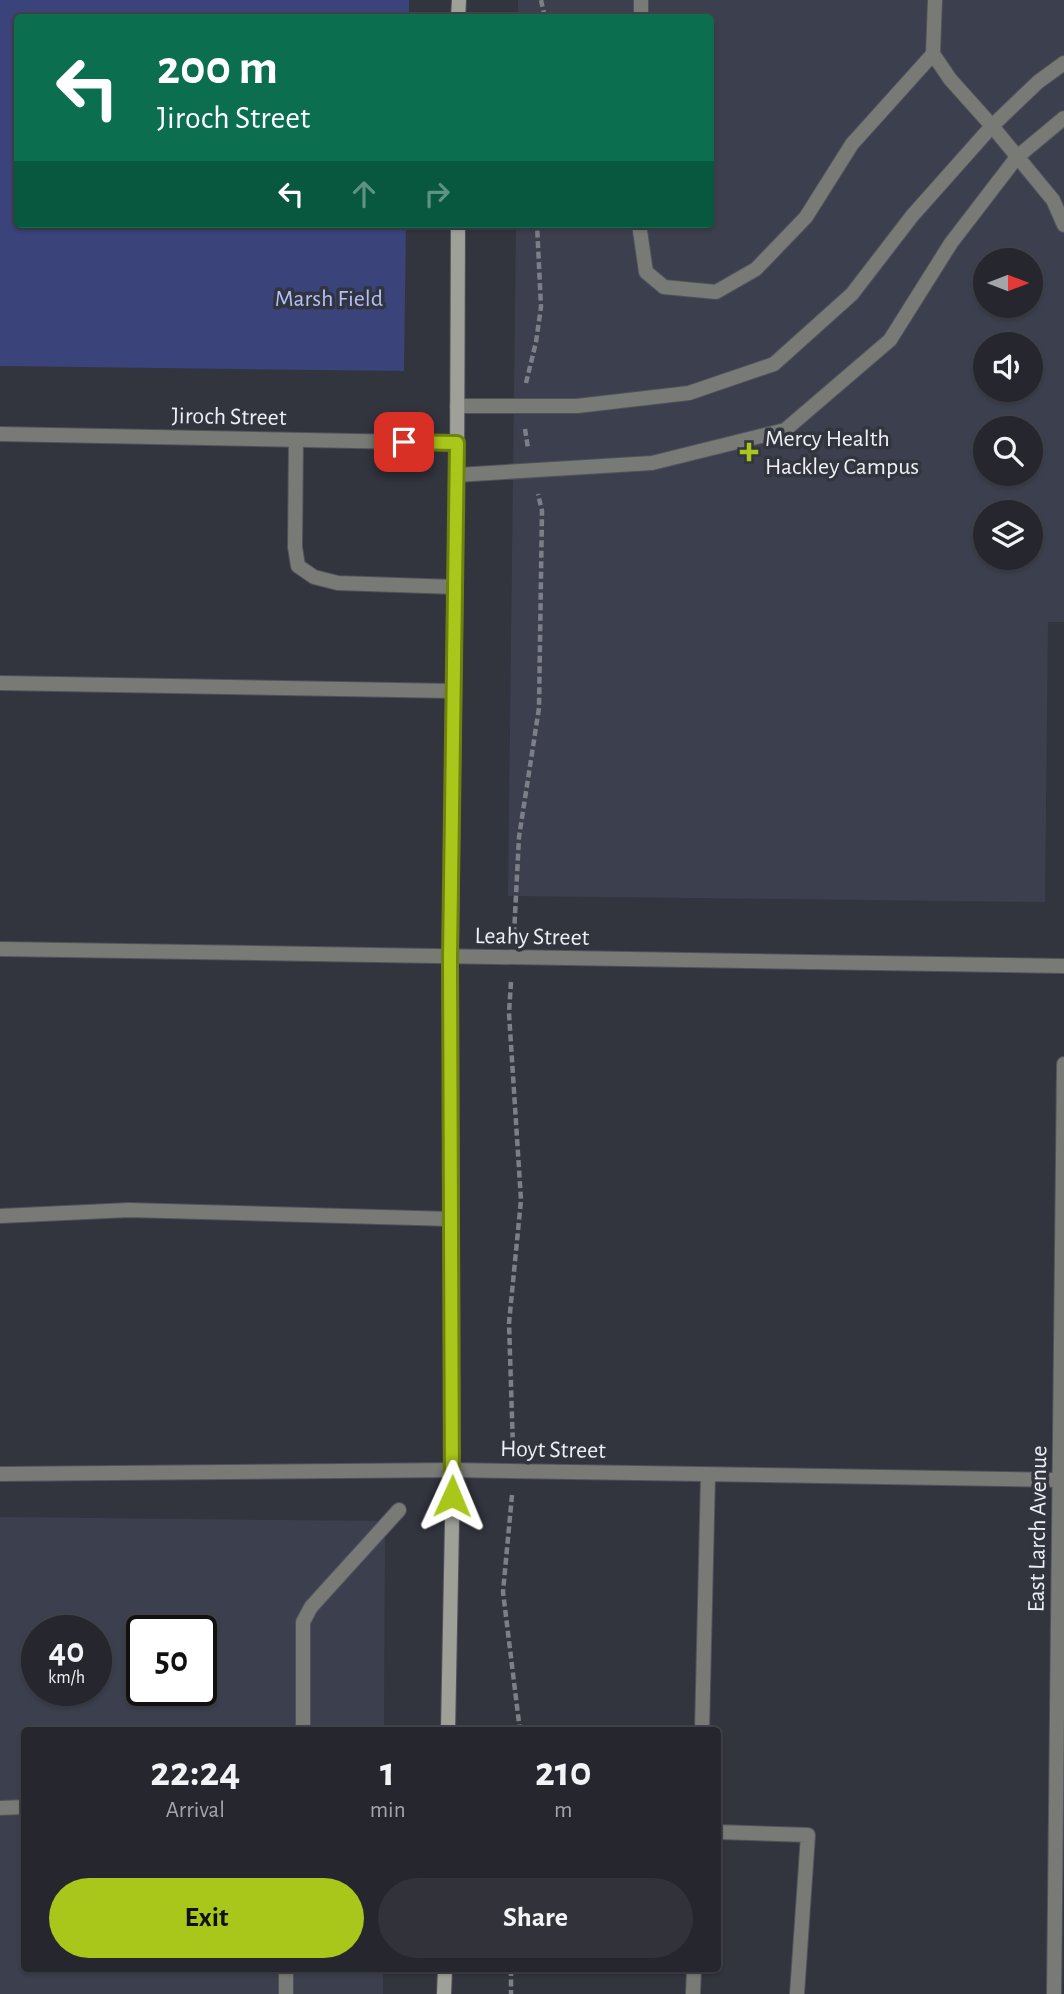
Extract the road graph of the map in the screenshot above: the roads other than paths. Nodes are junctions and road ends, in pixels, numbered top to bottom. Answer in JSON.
{"nodes":[{"id":1,"x":935,"y":0,"type":"edge"},
{"id":2,"x":933,"y":54,"type":"junction"},
{"id":3,"x":1064,"y":63,"type":"edge"},
{"id":4,"x":1064,"y":118,"type":"edge"},
{"id":5,"x":992,"y":126,"type":"junction"},
{"id":6,"x":1017,"y":157,"type":"junction"},
{"id":7,"x":1064,"y":225,"type":"edge"},
{"id":8,"x":458,"y":228,"type":"edge"},
{"id":9,"x":640,"y":228,"type":"edge"},
{"id":10,"x":457,"y":406,"type":"junction"},
{"id":11,"x":0,"y":434,"type":"edge"},
{"id":12,"x":296,"y":440,"type":"junction"},
{"id":13,"x":457,"y":443,"type":"junction"},
{"id":14,"x":457,"y":475,"type":"junction"},
{"id":15,"x":455,"y":586,"type":"junction"},
{"id":16,"x":0,"y":683,"type":"edge"},
{"id":17,"x":454,"y":691,"type":"junction"},
{"id":18,"x":0,"y":949,"type":"edge"},
{"id":19,"x":450,"y":958,"type":"junction"},
{"id":20,"x":1064,"y":966,"type":"edge"},
{"id":21,"x":1064,"y":1063,"type":"edge"},
{"id":22,"x":0,"y":1216,"type":"edge"},
{"id":23,"x":452,"y":1219,"type":"junction"},
{"id":24,"x":1063,"y":1219,"type":"edge"},
{"id":25,"x":453,"y":1470,"type":"junction"},
{"id":26,"x":0,"y":1474,"type":"edge"},
{"id":27,"x":708,"y":1475,"type":"junction"},
{"id":28,"x":1062,"y":1480,"type":"edge"},
{"id":29,"x":399,"y":1510,"type":"dead end"},
{"id":30,"x":303,"y":1727,"type":"edge"},
{"id":31,"x":448,"y":1727,"type":"edge"},
{"id":32,"x":702,"y":1727,"type":"edge"},
{"id":33,"x":1060,"y":1748,"type":"edge"},
{"id":34,"x":21,"y":1807,"type":"edge"},
{"id":35,"x":0,"y":1808,"type":"edge"},
{"id":36,"x":721,"y":1832,"type":"edge"},
{"id":37,"x":286,"y":1972,"type":"edge"},
{"id":38,"x":445,"y":1972,"type":"edge"},
{"id":39,"x":694,"y":1972,"type":"edge"},
{"id":40,"x":286,"y":1994,"type":"edge"},
{"id":41,"x":444,"y":1994,"type":"edge"},
{"id":42,"x":693,"y":1994,"type":"edge"},
{"id":43,"x":797,"y":1994,"type":"edge"},
{"id":44,"x":1054,"y":1994,"type":"edge"}],
"edges":[{"from":1,"to":2,"type":"street"},
{"from":2,"to":5,"type":"street"},
{"from":2,"to":9,"type":"street"},
{"from":3,"to":5,"type":"street"},
{"from":4,"to":6,"type":"street"},
{"from":5,"to":6,"type":"street"},
{"from":5,"to":10,"type":"street"},
{"from":6,"to":7,"type":"street"},
{"from":6,"to":14,"type":"street"},
{"from":8,"to":10,"type":"main road"},
{"from":10,"to":13,"type":"main road"},
{"from":11,"to":12,"type":"street","name":"Jiroch Street"},
{"from":12,"to":13,"type":"street","name":"Jiroch Street"},
{"from":12,"to":15,"type":"street"},
{"from":13,"to":14,"type":"main road"},
{"from":14,"to":15,"type":"main road"},
{"from":15,"to":17,"type":"main road"},
{"from":16,"to":17,"type":"street"},
{"from":17,"to":19,"type":"main road"},
{"from":18,"to":19,"type":"street","name":"Leahy Street"},
{"from":19,"to":20,"type":"street","name":"Leahy Street"},
{"from":19,"to":23,"type":"main road"},
{"from":21,"to":24,"type":"street","name":"East Larch Avenue"},
{"from":22,"to":23,"type":"street"},
{"from":23,"to":25,"type":"main road"},
{"from":24,"to":28,"type":"street","name":"East Larch Avenue"},
{"from":25,"to":26,"type":"street","name":"Hoyt Street"},
{"from":25,"to":27,"type":"street","name":"Hoyt Street"},
{"from":25,"to":31,"type":"main road"},
{"from":27,"to":28,"type":"street","name":"Hoyt Street"},
{"from":27,"to":32,"type":"street"},
{"from":28,"to":33,"type":"street","name":"East Larch Avenue"},
{"from":29,"to":30,"type":"street"},
{"from":33,"to":44,"type":"street","name":"East Larch Avenue"},
{"from":34,"to":35,"type":"street"},
{"from":36,"to":43,"type":"street"},
{"from":37,"to":40,"type":"street"},
{"from":38,"to":41,"type":"main road"},
{"from":39,"to":42,"type":"street"}]}
